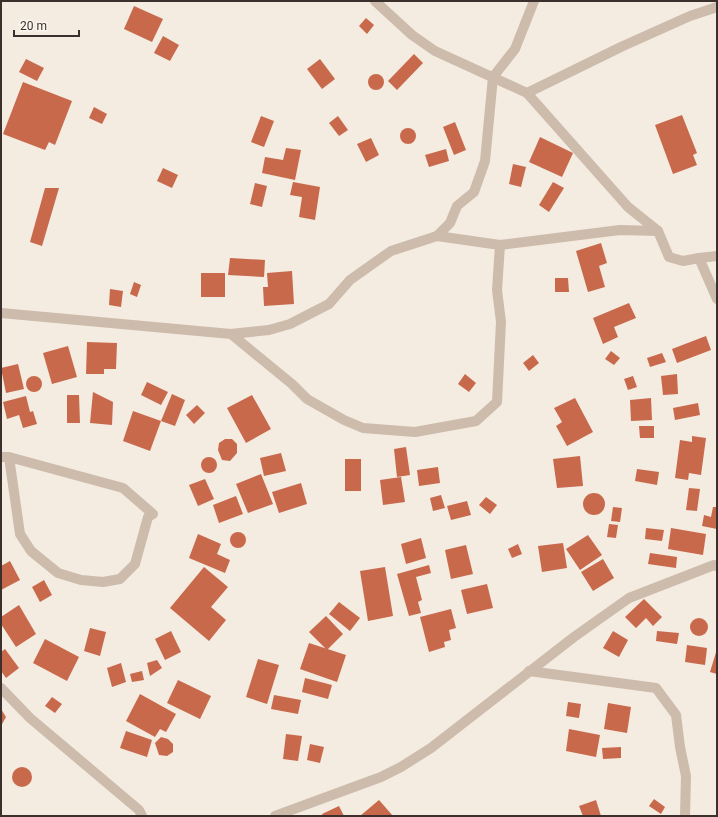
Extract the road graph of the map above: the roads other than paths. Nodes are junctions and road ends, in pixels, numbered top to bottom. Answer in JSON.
{"nodes":[{"id":1,"x":375,"y":1,"type":"edge"},
{"id":2,"x":534,"y":1,"type":"edge"},
{"id":3,"x":717,"y":7,"type":"edge"},
{"id":4,"x":493,"y":77,"type":"junction"},
{"id":5,"x":527,"y":93,"type":"junction"},
{"id":6,"x":658,"y":231,"type":"junction"},
{"id":7,"x":437,"y":236,"type":"junction"},
{"id":8,"x":500,"y":245,"type":"junction"},
{"id":9,"x":717,"y":256,"type":"edge"},
{"id":10,"x":699,"y":258,"type":"junction"},
{"id":11,"x":717,"y":299,"type":"edge"},
{"id":12,"x":1,"y":313,"type":"edge"},
{"id":13,"x":231,"y":334,"type":"junction"},
{"id":14,"x":5,"y":457,"type":"edge"},
{"id":15,"x":716,"y":564,"type":"edge"},
{"id":16,"x":529,"y":671,"type":"junction"},
{"id":17,"x":1,"y":688,"type":"edge"},
{"id":18,"x":142,"y":814,"type":"edge"},
{"id":19,"x":275,"y":816,"type":"edge"},
{"id":20,"x":685,"y":816,"type":"edge"}],
"edges":[{"from":1,"to":4,"type":"street"},
{"from":2,"to":4,"type":"street"},
{"from":3,"to":5,"type":"street"},
{"from":4,"to":5,"type":"street"},
{"from":4,"to":7,"type":"street"},
{"from":5,"to":6,"type":"street"},
{"from":6,"to":8,"type":"street"},
{"from":6,"to":10,"type":"street"},
{"from":7,"to":8,"type":"street"},
{"from":7,"to":13,"type":"street"},
{"from":8,"to":13,"type":"street"},
{"from":9,"to":10,"type":"street"},
{"from":10,"to":11,"type":"street"},
{"from":12,"to":13,"type":"street"},
{"from":14,"to":14,"type":"street"},
{"from":15,"to":16,"type":"street"},
{"from":16,"to":19,"type":"street"},
{"from":16,"to":20,"type":"street"},
{"from":17,"to":18,"type":"street"}]}
